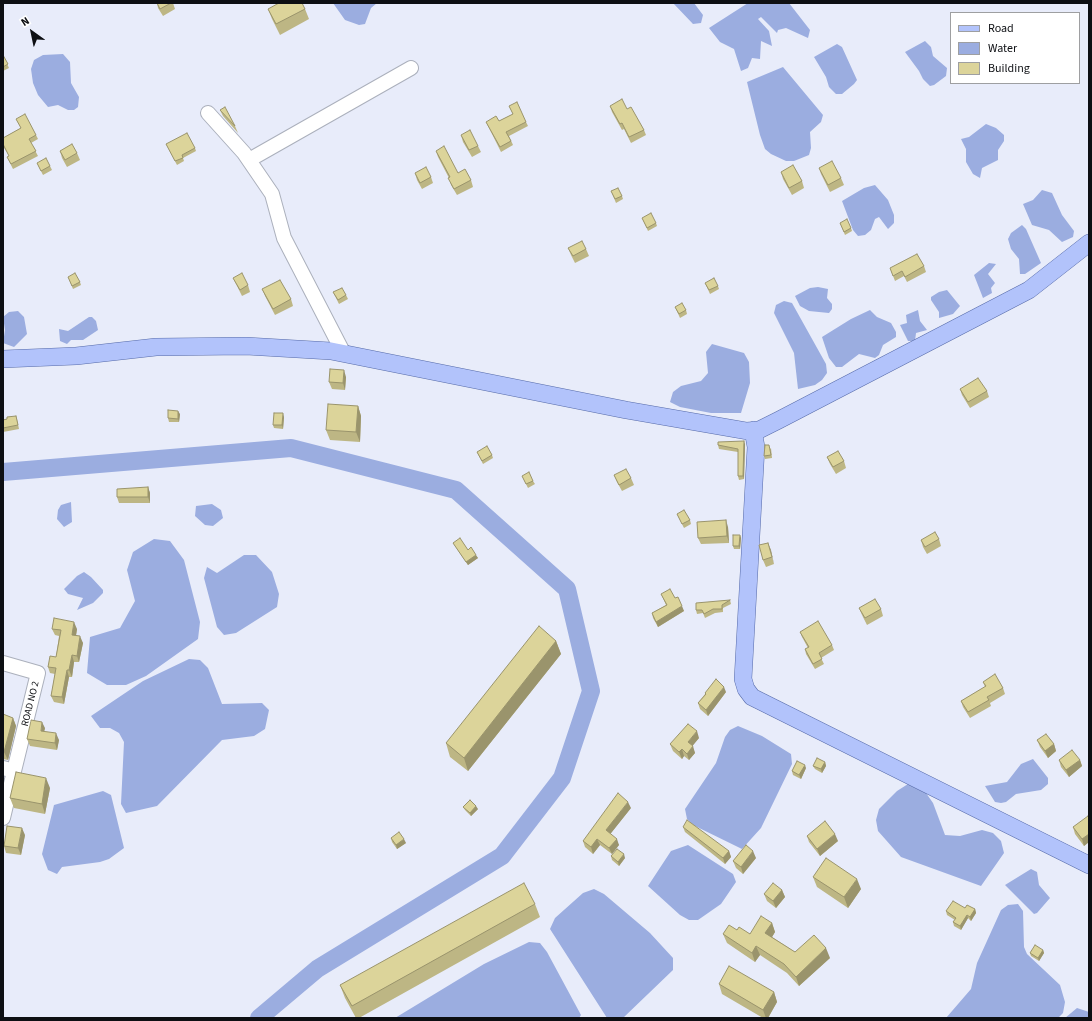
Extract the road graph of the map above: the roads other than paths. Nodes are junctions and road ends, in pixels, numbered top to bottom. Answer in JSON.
{"nodes":[{"id":1,"x":412,"y":68,"type":"dead end"},
{"id":2,"x":208,"y":113,"type":"dead end"},
{"id":3,"x":249,"y":160,"type":"junction"},
{"id":4,"x":1089,"y":243,"type":"edge"},
{"id":5,"x":344,"y":354,"type":"junction"},
{"id":6,"x":3,"y":359,"type":"edge"},
{"id":7,"x":753,"y":430,"type":"junction"},
{"id":8,"x":3,"y":663,"type":"edge"},
{"id":9,"x":8,"y":770,"type":"edge"},
{"id":10,"x":3,"y":818,"type":"edge"},
{"id":11,"x":1089,"y":865,"type":"edge"}],
"edges":[{"from":1,"to":3,"type":"street"},
{"from":2,"to":3,"type":"street"},
{"from":3,"to":5,"type":"street"},
{"from":4,"to":7,"type":"main road"},
{"from":5,"to":6,"type":"main road"},
{"from":5,"to":7,"type":"main road"},
{"from":7,"to":11,"type":"main road"},
{"from":8,"to":9,"type":"street","name":"ROAD NO 2"},
{"from":9,"to":10,"type":"street"}]}
